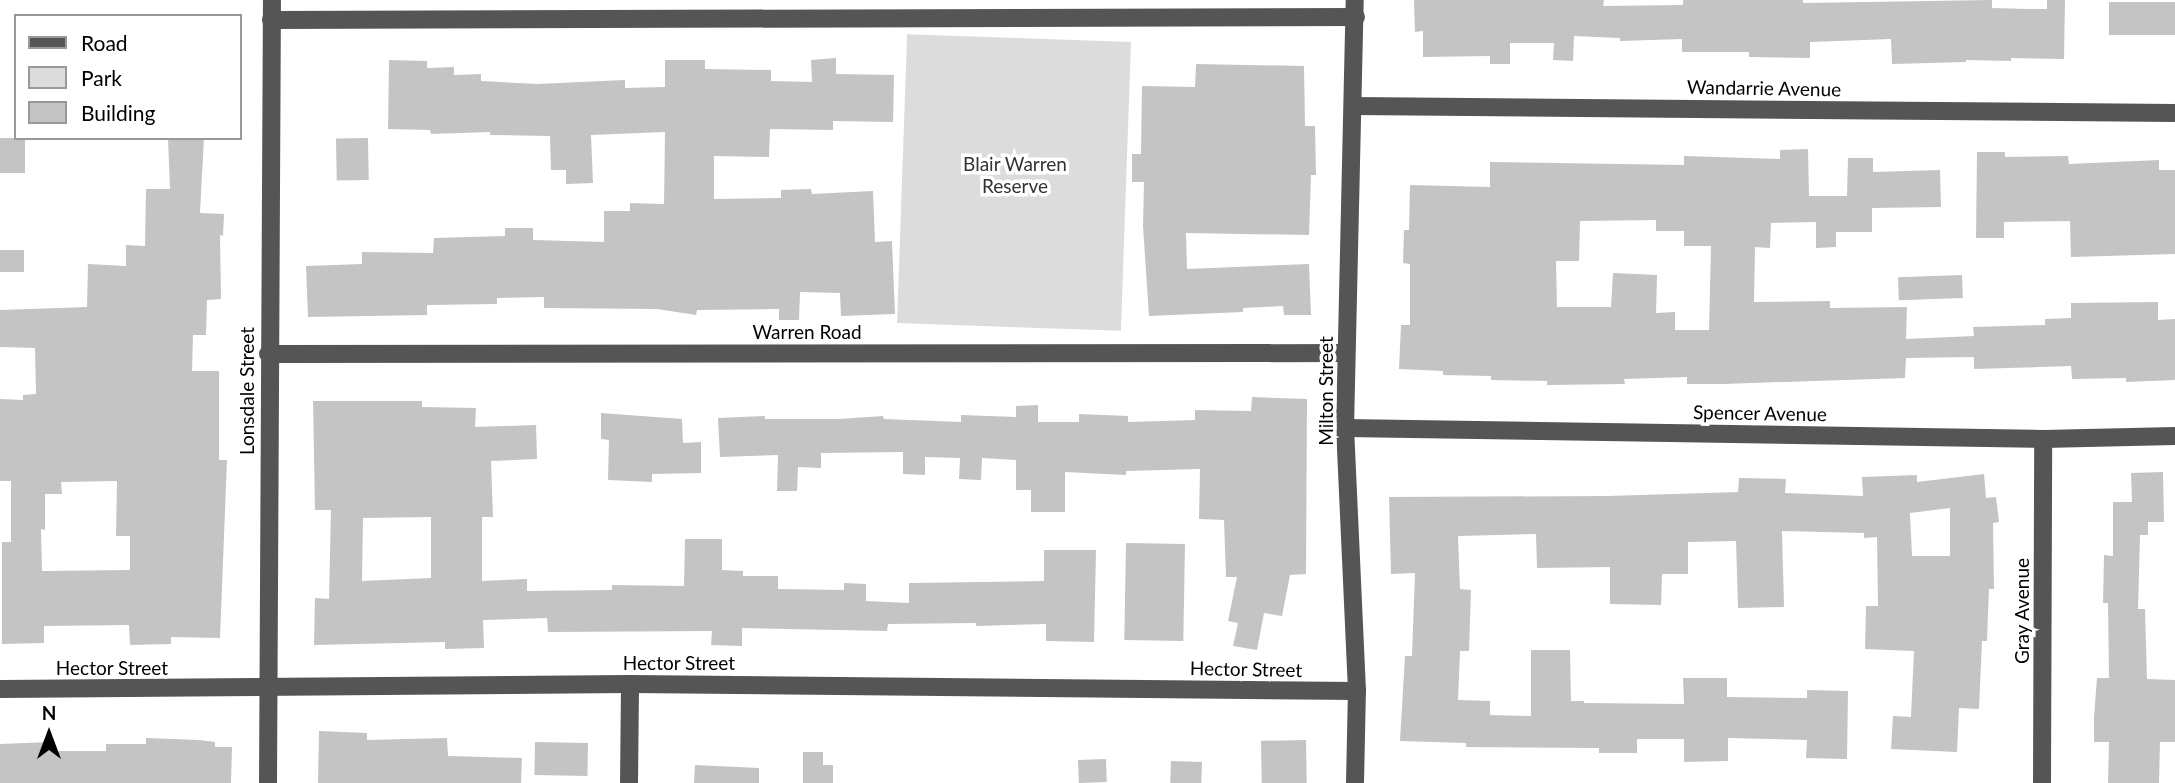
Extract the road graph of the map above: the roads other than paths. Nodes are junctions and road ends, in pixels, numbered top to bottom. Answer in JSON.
{"nodes":[{"id":1,"x":272,"y":0,"type":"edge"},
{"id":2,"x":1356,"y":8,"type":"edge"},
{"id":3,"x":271,"y":20,"type":"junction"},
{"id":4,"x":1354,"y":106,"type":"junction"},
{"id":5,"x":2175,"y":113,"type":"edge"},
{"id":6,"x":1346,"y":353,"type":"junction"},
{"id":7,"x":268,"y":354,"type":"junction"},
{"id":8,"x":1345,"y":428,"type":"junction"},
{"id":9,"x":2175,"y":436,"type":"edge"},
{"id":10,"x":2043,"y":439,"type":"junction"},
{"id":11,"x":630,"y":684,"type":"junction"},
{"id":12,"x":0,"y":689,"type":"edge"},
{"id":13,"x":267,"y":689,"type":"junction"},
{"id":14,"x":1357,"y":691,"type":"junction"},
{"id":15,"x":268,"y":783,"type":"edge"},
{"id":16,"x":629,"y":783,"type":"edge"},
{"id":17,"x":1355,"y":783,"type":"edge"},
{"id":18,"x":2042,"y":783,"type":"edge"}],
"edges":[{"from":1,"to":3,"type":"street","name":"Lonsdale Street"},
{"from":2,"to":3,"type":"street"},
{"from":2,"to":4,"type":"street","name":"Milton Street"},
{"from":3,"to":7,"type":"street","name":"Lonsdale Street"},
{"from":4,"to":5,"type":"street","name":"Wandarrie Avenue"},
{"from":4,"to":6,"type":"street","name":"Milton Street"},
{"from":6,"to":7,"type":"street","name":"Warren Road"},
{"from":6,"to":8,"type":"street","name":"Milton Street"},
{"from":7,"to":13,"type":"street","name":"Lonsdale Street"},
{"from":8,"to":10,"type":"street","name":"Spencer Avenue"},
{"from":8,"to":14,"type":"street","name":"Milton Street"},
{"from":9,"to":10,"type":"street","name":"Spencer Avenue"},
{"from":10,"to":18,"type":"street","name":"Gray Avenue"},
{"from":11,"to":13,"type":"street","name":"Hector Street"},
{"from":11,"to":14,"type":"street","name":"Hector Street"},
{"from":11,"to":16,"type":"street"},
{"from":12,"to":13,"type":"street","name":"Hector Street"},
{"from":13,"to":15,"type":"street","name":"Lonsdale Street"},
{"from":14,"to":17,"type":"street","name":"Milton Street"}]}
